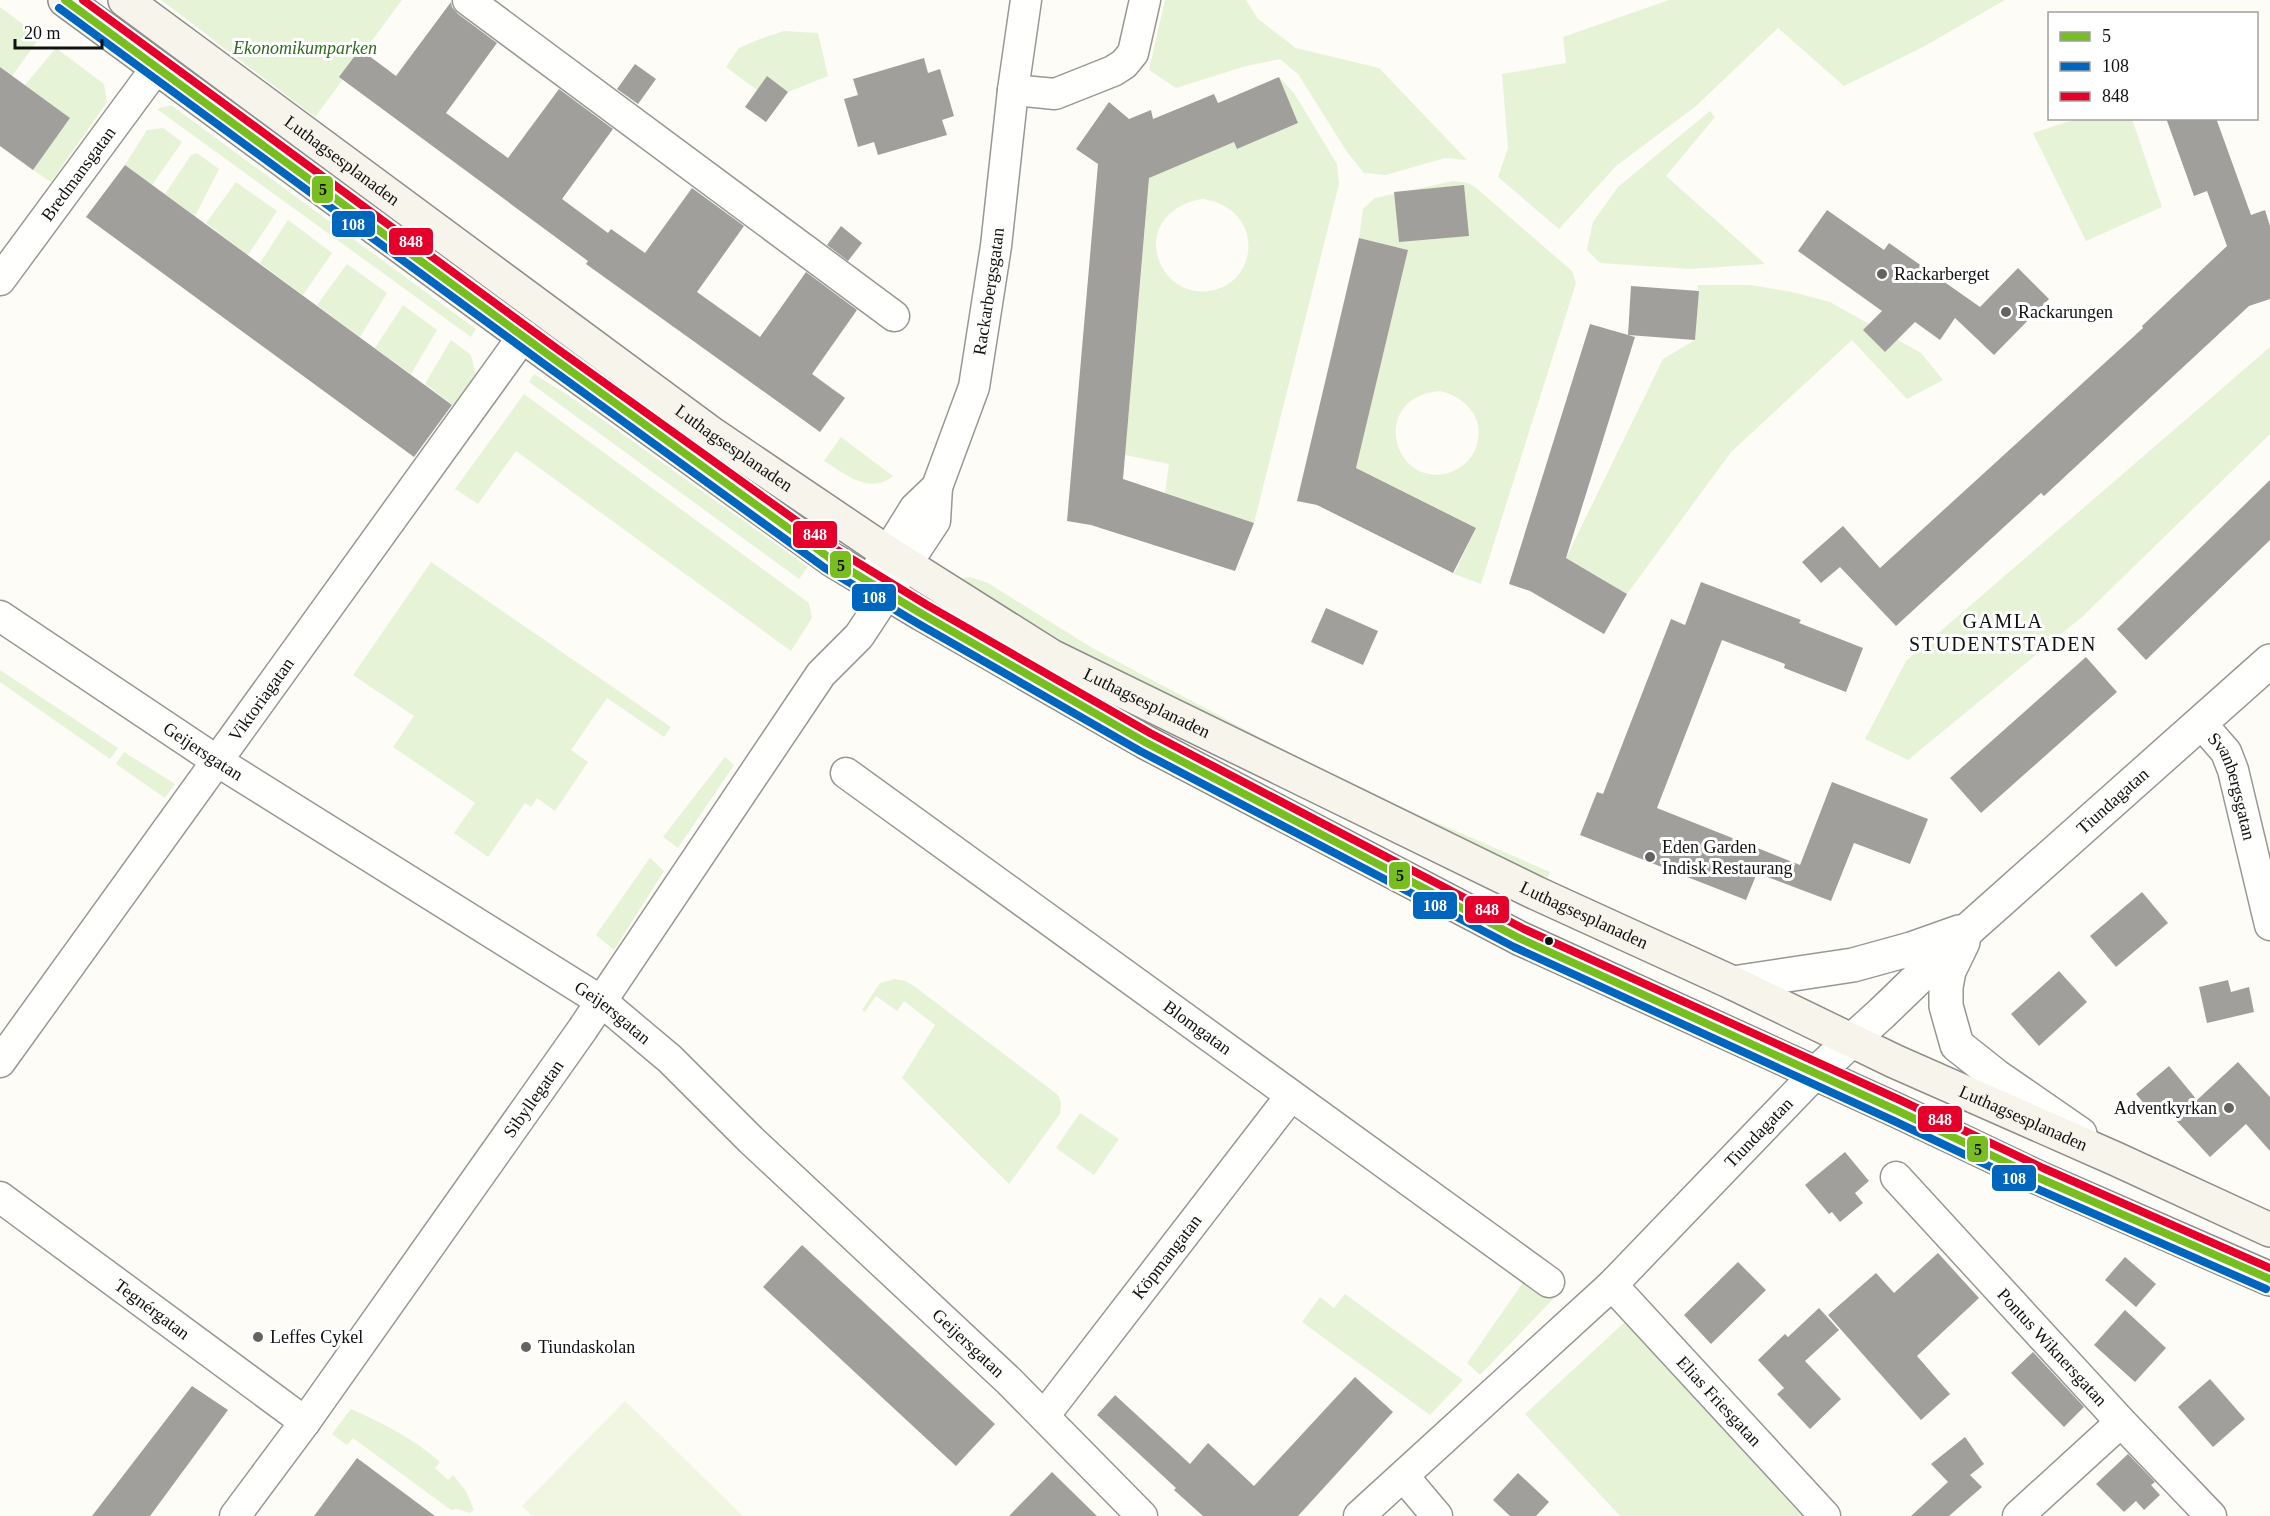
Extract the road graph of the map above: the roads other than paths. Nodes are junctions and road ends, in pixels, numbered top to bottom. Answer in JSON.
{"nodes":[{"id":1,"x":65,"y":0,"type":"edge"},
{"id":2,"x":125,"y":0,"type":"edge"},
{"id":3,"x":468,"y":0,"type":"edge"},
{"id":4,"x":1026,"y":0,"type":"edge"},
{"id":5,"x":1145,"y":0,"type":"edge"},
{"id":6,"x":157,"y":67,"type":"junction"},
{"id":7,"x":1013,"y":90,"type":"junction"},
{"id":8,"x":0,"y":280,"type":"edge"},
{"id":9,"x":894,"y":316,"type":"dead end"},
{"id":10,"x":524,"y":335,"type":"junction"},
{"id":11,"x":897,"y":559,"type":"junction"},
{"id":12,"x":878,"y":588,"type":"junction"},
{"id":13,"x":0,"y":616,"type":"edge"},
{"id":14,"x":2270,"y":660,"type":"edge"},
{"id":15,"x":2200,"y":722,"type":"junction"},
{"id":16,"x":217,"y":761,"type":"junction"},
{"id":17,"x":846,"y":773,"type":"dead end"},
{"id":18,"x":2270,"y":925,"type":"edge"},
{"id":19,"x":1971,"y":927,"type":"junction"},
{"id":20,"x":1733,"y":982,"type":"junction"},
{"id":21,"x":601,"y":1001,"type":"junction"},
{"id":22,"x":1852,"y":1041,"type":"junction"},
{"id":23,"x":0,"y":1062,"type":"edge"},
{"id":24,"x":1815,"y":1074,"type":"junction"},
{"id":25,"x":1290,"y":1097,"type":"junction"},
{"id":26,"x":2116,"y":1159,"type":"junction"},
{"id":27,"x":1896,"y":1177,"type":"dead end"},
{"id":28,"x":0,"y":1197,"type":"edge"},
{"id":29,"x":2270,"y":1230,"type":"edge"},
{"id":30,"x":2270,"y":1279,"type":"edge"},
{"id":31,"x":1549,"y":1282,"type":"dead end"},
{"id":32,"x":1612,"y":1285,"type":"junction"},
{"id":33,"x":1044,"y":1416,"type":"junction"},
{"id":34,"x":305,"y":1422,"type":"junction"},
{"id":35,"x":2121,"y":1422,"type":"junction"},
{"id":36,"x":1404,"y":1477,"type":"junction"},
{"id":37,"x":235,"y":1516,"type":"edge"},
{"id":38,"x":1142,"y":1516,"type":"edge"},
{"id":39,"x":1359,"y":1516,"type":"edge"},
{"id":40,"x":1437,"y":1516,"type":"edge"},
{"id":41,"x":1825,"y":1516,"type":"edge"},
{"id":42,"x":2018,"y":1516,"type":"edge"},
{"id":43,"x":2211,"y":1516,"type":"edge"}],
"edges":[{"from":1,"to":6,"type":"main road","name":"Luthagsesplanaden"},
{"from":2,"to":11,"type":"main road","name":"Luthagsesplanaden"},
{"from":3,"to":9,"type":"street"},
{"from":4,"to":7,"type":"street","name":"Rackarbergsgatan"},
{"from":5,"to":7,"type":"street"},
{"from":6,"to":8,"type":"street","name":"Bredmansgatan"},
{"from":6,"to":10,"type":"main road","name":"Luthagsesplanaden"},
{"from":7,"to":11,"type":"street","name":"Rackarbergsgatan"},
{"from":10,"to":12,"type":"main road","name":"Luthagsesplanaden"},
{"from":10,"to":16,"type":"street","name":"Viktoriagatan"},
{"from":11,"to":12,"type":"street","name":"Rackarbergsgatan"},
{"from":11,"to":20,"type":"main road","name":"Luthagsesplanaden"},
{"from":12,"to":21,"type":"street","name":"Sibyllegatan"},
{"from":12,"to":24,"type":"main road","name":"Luthagsesplanaden"},
{"from":13,"to":16,"type":"street","name":"Geijersgatan"},
{"from":14,"to":15,"type":"street","name":"Tiundagatan"},
{"from":15,"to":18,"type":"street","name":"Svanbergsgatan"},
{"from":15,"to":19,"type":"street","name":"Tiundagatan"},
{"from":16,"to":21,"type":"street","name":"Geijersgatan"},
{"from":16,"to":23,"type":"street","name":"Viktoriagatan"},
{"from":17,"to":25,"type":"street","name":"Blomgatan"},
{"from":19,"to":20,"type":"street"},
{"from":19,"to":22,"type":"street","name":"Tiundagatan"},
{"from":19,"to":26,"type":"street"},
{"from":20,"to":22,"type":"main road","name":"Luthagsesplanaden"},
{"from":21,"to":33,"type":"street","name":"Geijersgatan"},
{"from":21,"to":34,"type":"street","name":"Sibyllegatan"},
{"from":22,"to":24,"type":"street","name":"Tiundagatan"},
{"from":22,"to":26,"type":"main road","name":"Luthagsesplanaden"},
{"from":24,"to":30,"type":"main road","name":"Luthagsesplanaden"},
{"from":24,"to":32,"type":"street","name":"Tiundagatan"},
{"from":25,"to":31,"type":"street","name":"Blomgatan"},
{"from":25,"to":33,"type":"street","name":"Köpmangatan"},
{"from":26,"to":29,"type":"main road","name":"Luthagsesplanaden"},
{"from":27,"to":35,"type":"street","name":"Pontus Wiknersgatan"},
{"from":28,"to":34,"type":"street","name":"Tegnérgatan"},
{"from":32,"to":36,"type":"street","name":"Tiundagatan"},
{"from":32,"to":41,"type":"street","name":"Elias Friesgatan"},
{"from":33,"to":38,"type":"street","name":"Geijersgatan"},
{"from":34,"to":37,"type":"street","name":"Sibyllegatan"},
{"from":35,"to":42,"type":"street"},
{"from":35,"to":43,"type":"street","name":"Pontus Wiknersgatan"},
{"from":36,"to":39,"type":"street","name":"Tiundagatan"},
{"from":36,"to":40,"type":"street"}]}
